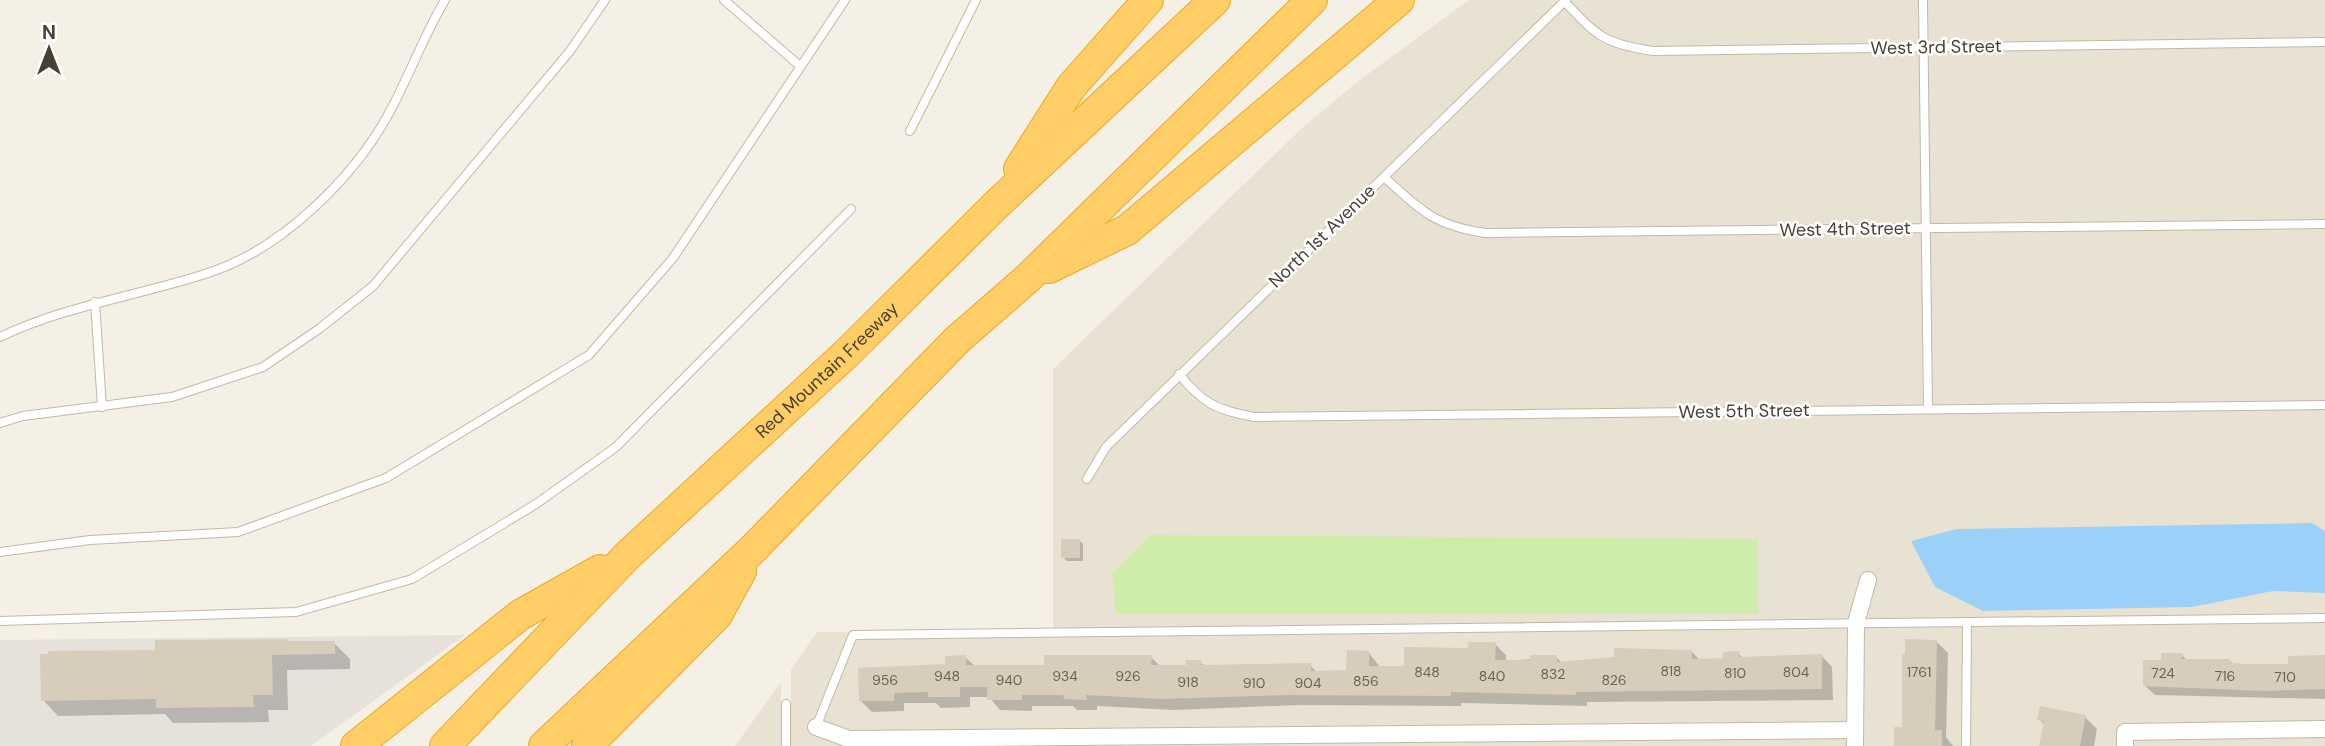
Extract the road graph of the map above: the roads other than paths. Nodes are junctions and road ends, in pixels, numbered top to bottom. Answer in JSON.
{"nodes":[{"id":1,"x":445,"y":0,"type":"edge"},
{"id":2,"x":605,"y":0,"type":"edge"},
{"id":3,"x":724,"y":0,"type":"edge"},
{"id":4,"x":845,"y":0,"type":"edge"},
{"id":5,"x":976,"y":0,"type":"edge"},
{"id":6,"x":1148,"y":0,"type":"edge"},
{"id":7,"x":1215,"y":0,"type":"edge"},
{"id":8,"x":1312,"y":0,"type":"edge"},
{"id":9,"x":1399,"y":0,"type":"edge"},
{"id":10,"x":1923,"y":0,"type":"edge"},
{"id":11,"x":1565,"y":1,"type":"edge"},
{"id":12,"x":2325,"y":42,"type":"edge"},
{"id":13,"x":1924,"y":47,"type":"junction"},
{"id":14,"x":800,"y":66,"type":"junction"},
{"id":15,"x":910,"y":131,"type":"dead end"},
{"id":16,"x":1384,"y":177,"type":"junction"},
{"id":17,"x":996,"y":205,"type":"junction"},
{"id":18,"x":851,"y":209,"type":"dead end"},
{"id":19,"x":2325,"y":224,"type":"edge"},
{"id":20,"x":1926,"y":228,"type":"junction"},
{"id":21,"x":1027,"y":279,"type":"junction"},
{"id":22,"x":95,"y":302,"type":"junction"},
{"id":23,"x":0,"y":337,"type":"edge"},
{"id":24,"x":1179,"y":374,"type":"junction"},
{"id":25,"x":2325,"y":405,"type":"edge"},
{"id":26,"x":102,"y":407,"type":"junction"},
{"id":27,"x":1928,"y":408,"type":"junction"},
{"id":28,"x":0,"y":423,"type":"edge"},
{"id":29,"x":1087,"y":479,"type":"dead end"},
{"id":30,"x":753,"y":549,"type":"junction"},
{"id":31,"x":0,"y":552,"type":"edge"},
{"id":32,"x":628,"y":555,"type":"junction"},
{"id":33,"x":1868,"y":580,"type":"dead end"},
{"id":34,"x":2325,"y":618,"type":"edge"},
{"id":35,"x":0,"y":621,"type":"edge"},
{"id":36,"x":1967,"y":622,"type":"junction"},
{"id":37,"x":1856,"y":623,"type":"junction"},
{"id":38,"x":786,"y":704,"type":"dead end"},
{"id":39,"x":816,"y":727,"type":"joint"},
{"id":40,"x":2325,"y":729,"type":"edge"},
{"id":41,"x":1855,"y":738,"type":"edge"},
{"id":42,"x":2125,"y":739,"type":"edge"},
{"id":43,"x":1397,"y":740,"type":"edge"},
{"id":44,"x":1623,"y":740,"type":"edge"},
{"id":45,"x":1170,"y":741,"type":"edge"},
{"id":46,"x":356,"y":746,"type":"edge"},
{"id":47,"x":445,"y":746,"type":"edge"},
{"id":48,"x":544,"y":746,"type":"edge"},
{"id":49,"x":587,"y":746,"type":"edge"},
{"id":50,"x":786,"y":746,"type":"edge"},
{"id":51,"x":1966,"y":746,"type":"edge"}],
"edges":[{"from":1,"to":22,"type":"lane"},
{"from":2,"to":26,"type":"lane"},
{"from":3,"to":14,"type":"lane"},
{"from":4,"to":14,"type":"lane"},
{"from":5,"to":15,"type":"lane"},
{"from":6,"to":17,"type":"highway"},
{"from":7,"to":17,"type":"highway","name":"Red Mountain Freeway"},
{"from":8,"to":21,"type":"highway"},
{"from":9,"to":21,"type":"highway"},
{"from":10,"to":13,"type":"lane"},
{"from":11,"to":13,"type":"lane","name":"West 3rd Street"},
{"from":11,"to":16,"type":"lane","name":"North 1st Avenue"},
{"from":12,"to":13,"type":"lane","name":"West 3rd Street"},
{"from":13,"to":20,"type":"lane"},
{"from":14,"to":31,"type":"lane"},
{"from":16,"to":20,"type":"lane","name":"West 4th Street"},
{"from":16,"to":24,"type":"lane","name":"North 1st Avenue"},
{"from":17,"to":32,"type":"highway","name":"Red Mountain Freeway"},
{"from":18,"to":35,"type":"lane"},
{"from":19,"to":20,"type":"lane","name":"West 4th Street"},
{"from":20,"to":27,"type":"lane"},
{"from":21,"to":30,"type":"highway"},
{"from":22,"to":23,"type":"lane"},
{"from":22,"to":26,"type":"lane"},
{"from":24,"to":27,"type":"lane","name":"West 5th Street"},
{"from":24,"to":29,"type":"lane","name":"North 1st Avenue"},
{"from":25,"to":27,"type":"lane","name":"West 5th Street"},
{"from":26,"to":28,"type":"lane"},
{"from":30,"to":48,"type":"highway"},
{"from":30,"to":49,"type":"highway"},
{"from":32,"to":46,"type":"highway"},
{"from":32,"to":47,"type":"highway","name":"Red Mountain Freeway"},
{"from":33,"to":37,"type":"street"},
{"from":34,"to":36,"type":"lane"},
{"from":36,"to":37,"type":"lane"},
{"from":36,"to":51,"type":"lane"},
{"from":37,"to":39,"type":"lane"},
{"from":37,"to":41,"type":"street"},
{"from":38,"to":50,"type":"lane"},
{"from":39,"to":45,"type":"street"},
{"from":40,"to":42,"type":"street"},
{"from":41,"to":44,"type":"street"},
{"from":43,"to":44,"type":"street"},
{"from":43,"to":45,"type":"street"}]}
